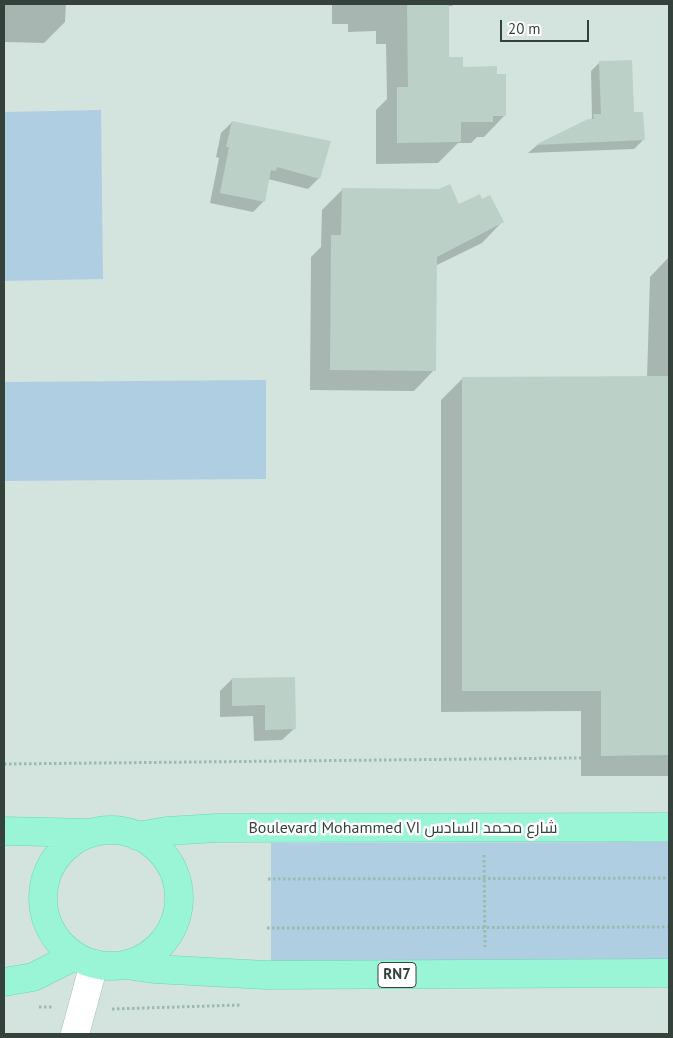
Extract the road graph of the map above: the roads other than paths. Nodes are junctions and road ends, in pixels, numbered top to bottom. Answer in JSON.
{"nodes":[{"id":1,"x":669,"y":827,"type":"edge"},
{"id":2,"x":4,"y":832,"type":"edge"},
{"id":3,"x":92,"y":833,"type":"junction"},
{"id":4,"x":137,"y":836,"type":"junction"},
{"id":5,"x":84,"y":960,"type":"junction"},
{"id":6,"x":125,"y":965,"type":"junction"},
{"id":7,"x":669,"y":973,"type":"edge"},
{"id":8,"x":4,"y":982,"type":"edge"},
{"id":9,"x":75,"y":1034,"type":"edge"}],
"edges":[{"from":1,"to":4,"type":"main road","name":"Boulevard Mohammed VI شارع محمد السادس","number":"RN7"},
{"from":2,"to":3,"type":"main road","number":"RN7"},
{"from":3,"to":4,"type":"main road","number":"RN7"},
{"from":3,"to":5,"type":"main road","number":"RN7"},
{"from":4,"to":6,"type":"main road","number":"RN7"},
{"from":5,"to":6,"type":"main road","number":"RN7"},
{"from":5,"to":8,"type":"main road","number":"RN7"},
{"from":5,"to":9,"type":"street"},
{"from":6,"to":7,"type":"main road","number":"RN7"}]}
